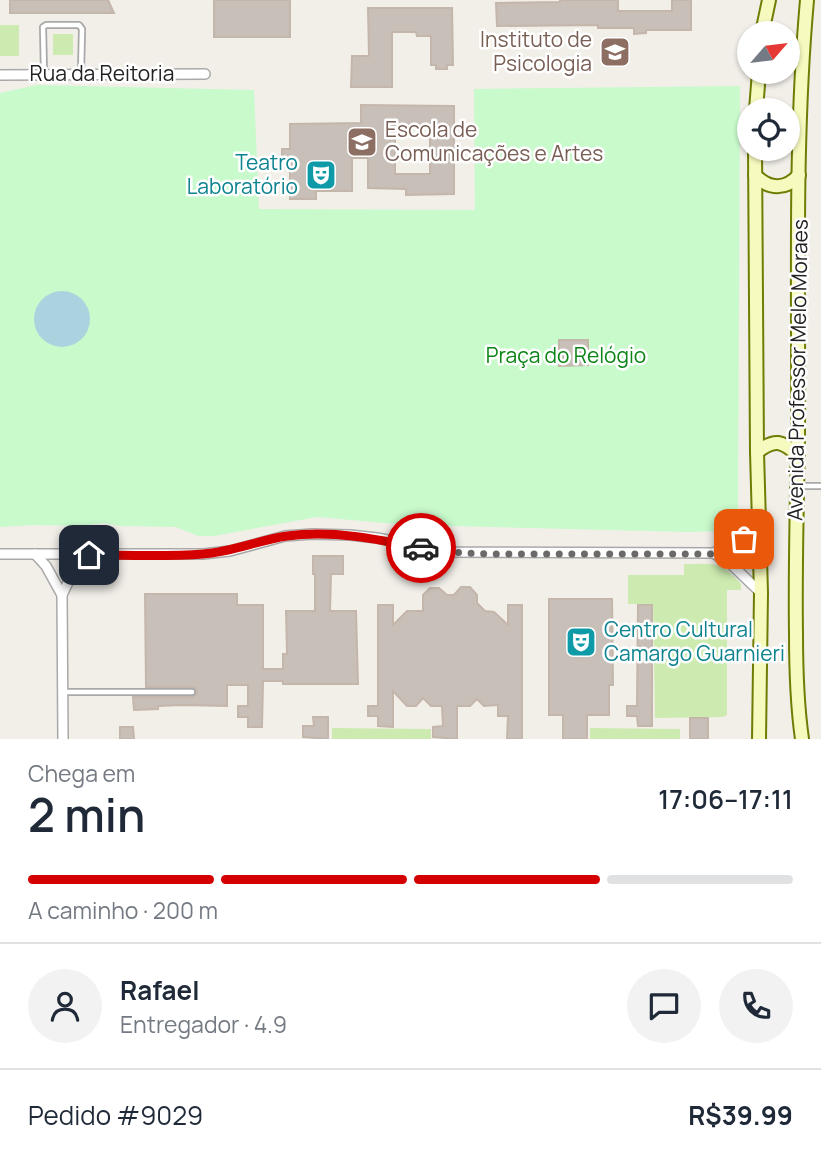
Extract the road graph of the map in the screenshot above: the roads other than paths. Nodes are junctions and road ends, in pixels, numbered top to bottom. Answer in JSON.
{"nodes":[{"id":1,"x":769,"y":0,"type":"edge"},
{"id":2,"x":807,"y":0,"type":"edge"},
{"id":3,"x":765,"y":21,"type":"edge"},
{"id":4,"x":44,"y":73,"type":"junction"},
{"id":5,"x":82,"y":74,"type":"junction"},
{"id":6,"x":205,"y":74,"type":"dead end"},
{"id":7,"x":0,"y":75,"type":"edge"},
{"id":8,"x":755,"y":161,"type":"edge"},
{"id":9,"x":755,"y":175,"type":"junction"},
{"id":10,"x":799,"y":175,"type":"junction"},
{"id":11,"x":757,"y":452,"type":"junction"},
{"id":12,"x":798,"y":455,"type":"junction"},
{"id":13,"x":797,"y":486,"type":"junction"},
{"id":14,"x":821,"y":486,"type":"edge"},
{"id":15,"x":760,"y":523,"type":"junction"},
{"id":16,"x":0,"y":554,"type":"edge"},
{"id":17,"x":35,"y":554,"type":"junction"},
{"id":18,"x":713,"y":554,"type":"junction"},
{"id":19,"x":89,"y":555,"type":"junction"},
{"id":20,"x":761,"y":593,"type":"junction"},
{"id":21,"x":62,"y":594,"type":"junction"},
{"id":22,"x":63,"y":692,"type":"junction"},
{"id":23,"x":192,"y":692,"type":"dead end"},
{"id":24,"x":63,"y":739,"type":"edge"},
{"id":25,"x":760,"y":739,"type":"edge"},
{"id":26,"x":802,"y":739,"type":"edge"}],
"edges":[{"from":1,"to":3,"type":"street"},
{"from":2,"to":10,"type":"street","name":"Avenida Professor Melo Moraes"},
{"from":4,"to":5,"type":"street","name":"Rua da Reitoria"},
{"from":4,"to":5,"type":"lane"},
{"from":4,"to":7,"type":"street","name":"Rua da Reitoria"},
{"from":5,"to":6,"type":"street","name":"Rua da Reitoria"},
{"from":8,"to":9,"type":"street","name":"Avenida Professor Melo Moraes"},
{"from":9,"to":10,"type":"street"},
{"from":9,"to":11,"type":"street","name":"Avenida Professor Melo Moraes"},
{"from":10,"to":12,"type":"street","name":"Avenida Professor Melo Moraes"},
{"from":11,"to":12,"type":"street"},
{"from":11,"to":15,"type":"street","name":"Avenida Professor Melo Moraes"},
{"from":12,"to":13,"type":"street","name":"Avenida Professor Melo Moraes"},
{"from":13,"to":14,"type":"lane"},
{"from":13,"to":26,"type":"street","name":"Avenida Professor Melo Moraes"},
{"from":15,"to":18,"type":"street"},
{"from":15,"to":20,"type":"street","name":"Avenida Professor Melo Moraes"},
{"from":16,"to":17,"type":"street"},
{"from":17,"to":19,"type":"street"},
{"from":17,"to":21,"type":"street"},
{"from":18,"to":19,"type":"street"},
{"from":18,"to":20,"type":"street"},
{"from":19,"to":21,"type":"street"},
{"from":20,"to":25,"type":"street","name":"Avenida Professor Melo Moraes"},
{"from":21,"to":22,"type":"street"},
{"from":22,"to":23,"type":"lane"},
{"from":22,"to":24,"type":"street"}]}
